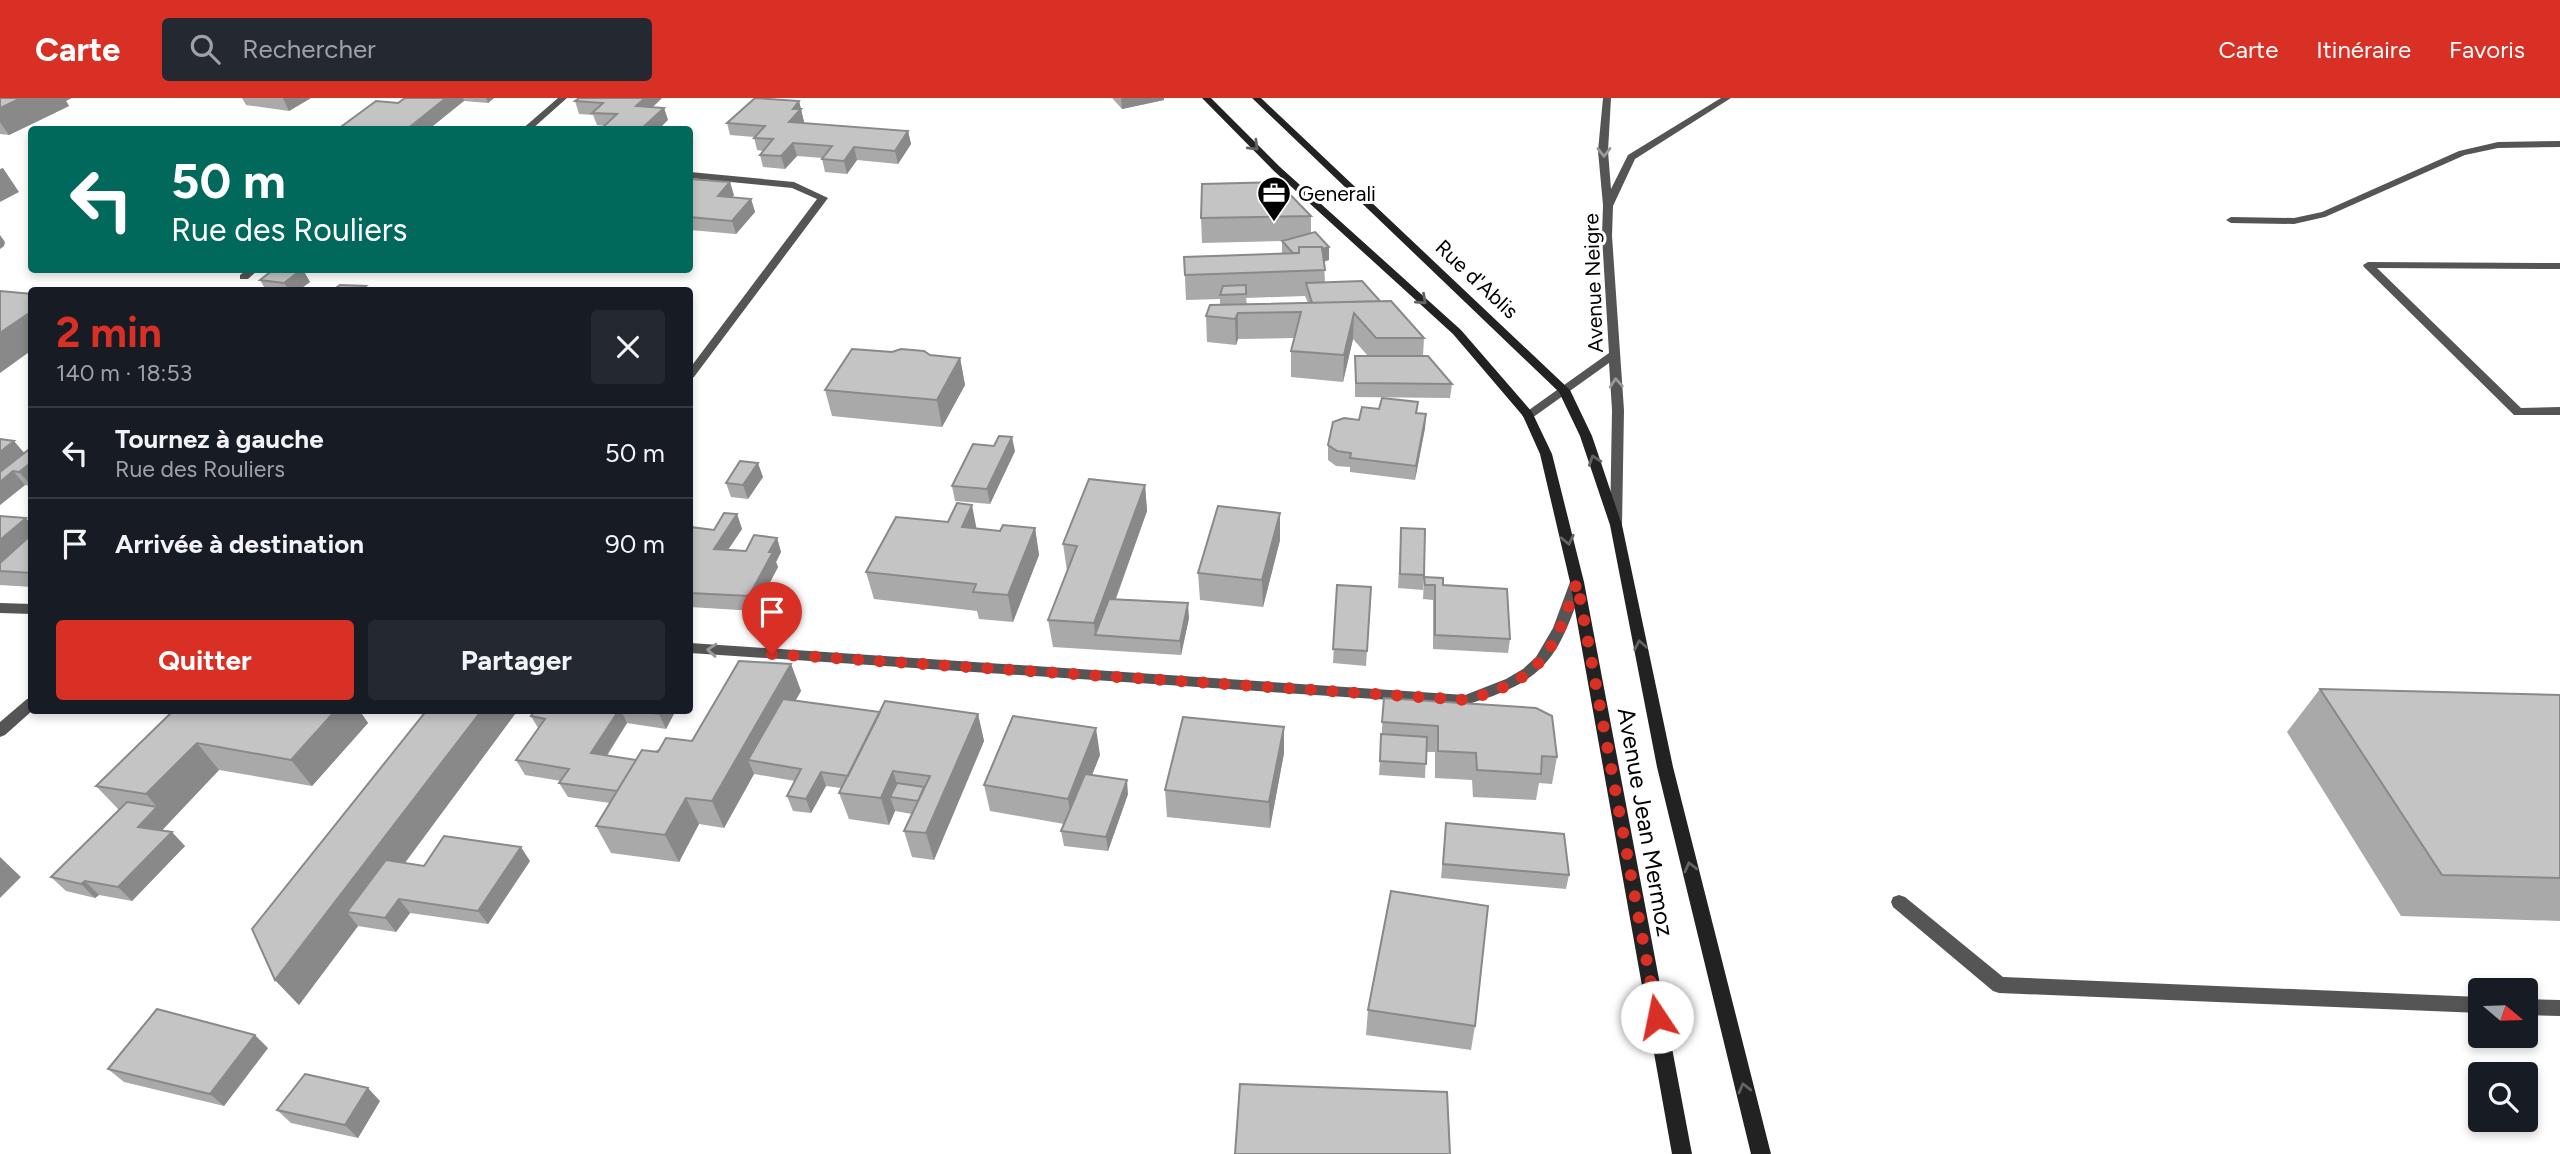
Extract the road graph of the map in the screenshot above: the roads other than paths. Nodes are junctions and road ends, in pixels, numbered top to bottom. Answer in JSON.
{"nodes":[{"id":1,"x":563,"y":98,"type":"edge"},
{"id":2,"x":1206,"y":98,"type":"edge"},
{"id":3,"x":1256,"y":98,"type":"edge"},
{"id":4,"x":1607,"y":98,"type":"edge"},
{"id":5,"x":1727,"y":98,"type":"edge"},
{"id":6,"x":531,"y":126,"type":"edge"},
{"id":7,"x":2560,"y":144,"type":"edge"},
{"id":8,"x":693,"y":175,"type":"edge"},
{"id":9,"x":1608,"y":206,"type":"junction"},
{"id":10,"x":2231,"y":220,"type":"dead end"},
{"id":11,"x":2560,"y":266,"type":"edge"},
{"id":12,"x":1614,"y":354,"type":"junction"},
{"id":13,"x":693,"y":371,"type":"edge"},
{"id":14,"x":1564,"y":390,"type":"junction"},
{"id":15,"x":2560,"y":411,"type":"edge"},
{"id":16,"x":1528,"y":415,"type":"junction"},
{"id":17,"x":1616,"y":525,"type":"junction"},
{"id":18,"x":1577,"y":582,"type":"junction"},
{"id":19,"x":0,"y":608,"type":"edge"},
{"id":20,"x":28,"y":609,"type":"edge"},
{"id":21,"x":693,"y":648,"type":"edge"},
{"id":22,"x":28,"y":707,"type":"edge"},
{"id":23,"x":0,"y":731,"type":"edge"},
{"id":24,"x":1899,"y":902,"type":"dead end"},
{"id":25,"x":2468,"y":1005,"type":"edge"},
{"id":26,"x":2538,"y":1007,"type":"edge"},
{"id":27,"x":2560,"y":1008,"type":"edge"},
{"id":28,"x":1682,"y":1154,"type":"edge"},
{"id":29,"x":1760,"y":1154,"type":"edge"}],
"edges":[{"from":1,"to":6,"type":"street"},
{"from":2,"to":16,"type":"main road","one_way":true},
{"from":3,"to":14,"type":"main road","name":"Rue d'Ablis"},
{"from":4,"to":9,"type":"street","one_way":true},
{"from":5,"to":9,"type":"street","name":"Avenue Neigre"},
{"from":7,"to":10,"type":"street"},
{"from":8,"to":13,"type":"street"},
{"from":9,"to":12,"type":"street","name":"Avenue Neigre"},
{"from":11,"to":15,"type":"street"},
{"from":12,"to":14,"type":"street"},
{"from":17,"to":12,"type":"street","name":"Avenue Neigre","one_way":true},
{"from":14,"to":16,"type":"street"},
{"from":17,"to":14,"type":"main road","name":"Rue d'Ablis","one_way":true},
{"from":16,"to":18,"type":"main road","name":"Avenue Jean Mermoz","one_way":true},
{"from":29,"to":17,"type":"main road","name":"Avenue Jean Mermoz","one_way":true},
{"from":18,"to":21,"type":"street","one_way":true},
{"from":18,"to":28,"type":"main road","name":"Avenue Jean Mermoz"},
{"from":19,"to":20,"type":"street"},
{"from":22,"to":23,"type":"street"},
{"from":24,"to":25,"type":"street"},
{"from":26,"to":27,"type":"street"}]}
